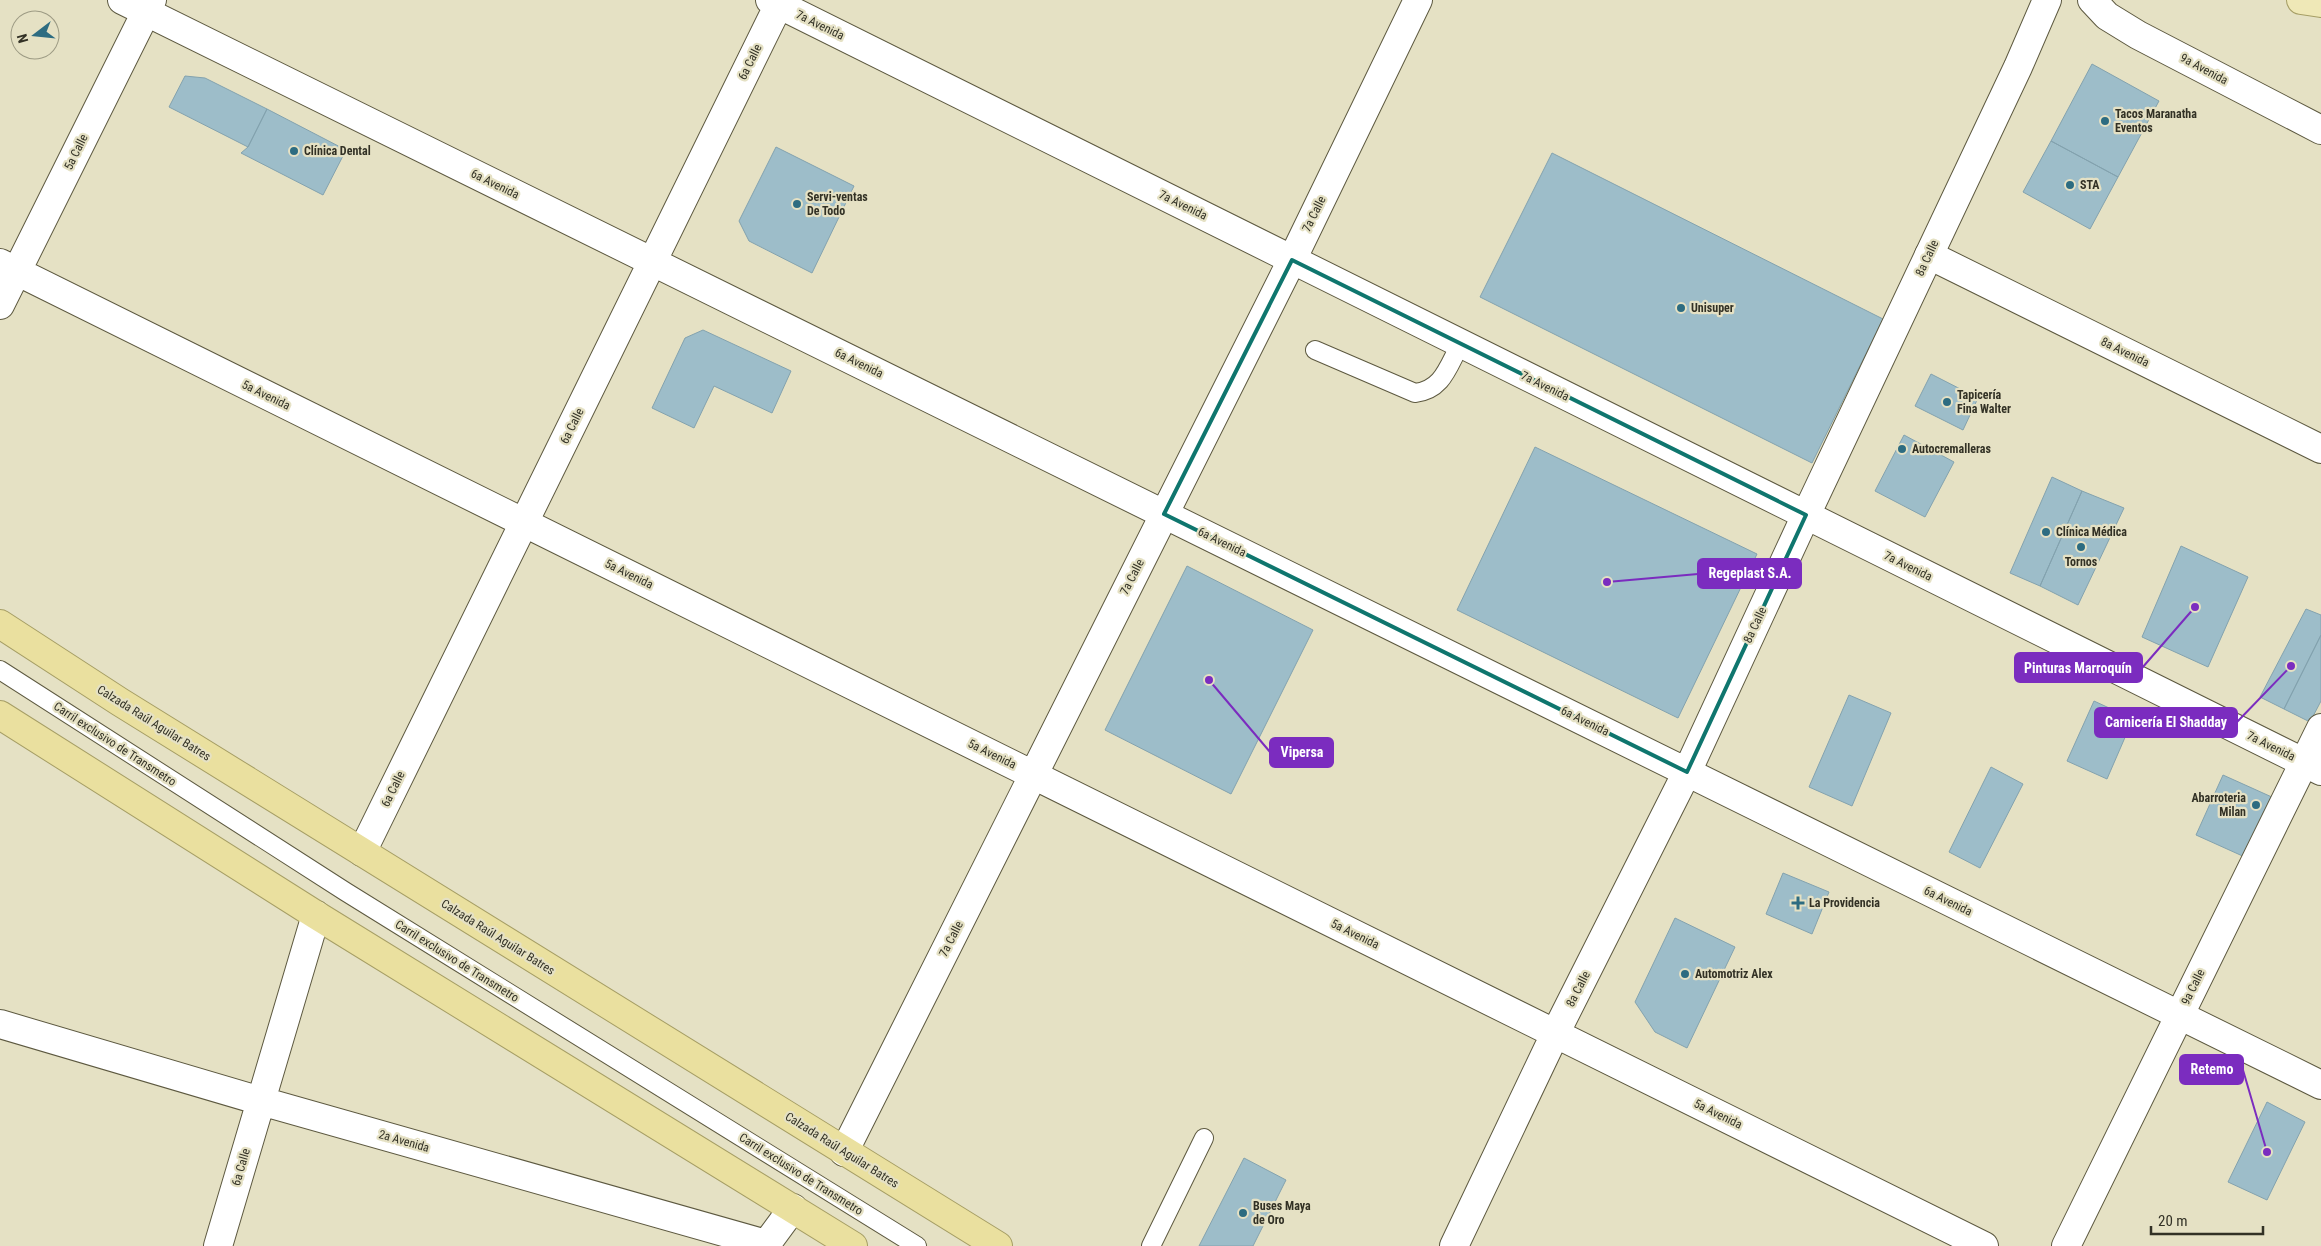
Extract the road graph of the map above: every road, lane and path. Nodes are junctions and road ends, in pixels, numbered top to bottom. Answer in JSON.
{"nodes":[{"id":1,"x":1418,"y":0,"type":"edge"},
{"id":2,"x":2048,"y":0,"type":"edge"},
{"id":3,"x":2092,"y":0,"type":"edge"},
{"id":4,"x":2301,"y":0,"type":"edge"},
{"id":5,"x":776,"y":1,"type":"edge"},
{"id":6,"x":2321,"y":3,"type":"edge"},
{"id":7,"x":140,"y":4,"type":"edge"},
{"id":8,"x":2321,"y":130,"type":"edge"},
{"id":9,"x":1929,"y":255,"type":"junction"},
{"id":10,"x":1292,"y":260,"type":"junction"},
{"id":11,"x":653,"y":261,"type":"junction"},
{"id":12,"x":8,"y":267,"type":"edge"},
{"id":13,"x":0,"y":305,"type":"edge"},
{"id":14,"x":1461,"y":344,"type":"junction"},
{"id":15,"x":1315,"y":350,"type":"dead end"},
{"id":16,"x":2321,"y":449,"type":"edge"},
{"id":17,"x":1164,"y":514,"type":"junction"},
{"id":18,"x":1806,"y":515,"type":"junction"},
{"id":19,"x":525,"y":523,"type":"junction"},
{"id":20,"x":0,"y":624,"type":"edge"},
{"id":21,"x":0,"y":670,"type":"edge"},
{"id":22,"x":0,"y":715,"type":"edge"},
{"id":23,"x":2321,"y":728,"type":"edge"},
{"id":24,"x":2312,"y":767,"type":"edge"},
{"id":25,"x":1687,"y":772,"type":"junction"},
{"id":26,"x":1033,"y":774,"type":"junction"},
{"id":27,"x":362,"y":852,"type":"junction"},
{"id":28,"x":316,"y":915,"type":"junction"},
{"id":29,"x":2179,"y":1015,"type":"junction"},
{"id":30,"x":0,"y":1024,"type":"edge"},
{"id":31,"x":1556,"y":1034,"type":"junction"},
{"id":32,"x":2321,"y":1085,"type":"edge"},
{"id":33,"x":261,"y":1101,"type":"junction"},
{"id":34,"x":1204,"y":1138,"type":"dead end"},
{"id":35,"x":844,"y":1152,"type":"junction"},
{"id":36,"x":794,"y":1208,"type":"junction"},
{"id":37,"x":766,"y":1245,"type":"edge"},
{"id":38,"x":218,"y":1246,"type":"edge"},
{"id":39,"x":853,"y":1246,"type":"edge"},
{"id":40,"x":917,"y":1246,"type":"edge"},
{"id":41,"x":998,"y":1246,"type":"edge"},
{"id":42,"x":1151,"y":1246,"type":"edge"},
{"id":43,"x":1454,"y":1246,"type":"edge"},
{"id":44,"x":1984,"y":1246,"type":"edge"},
{"id":45,"x":2066,"y":1246,"type":"edge"}],
"edges":[{"from":1,"to":10,"type":"street","name":"7a Calle"},
{"from":2,"to":9,"type":"street","name":"8a Calle"},
{"from":3,"to":8,"type":"street","name":"9a Avenida"},
{"from":4,"to":6,"type":"main road"},
{"from":5,"to":10,"type":"street","name":"7a Avenida"},
{"from":5,"to":11,"type":"street","name":"6a Calle"},
{"from":7,"to":11,"type":"street","name":"6a Avenida"},
{"from":7,"to":12,"type":"street","name":"5a Calle"},
{"from":9,"to":16,"type":"street","name":"8a Avenida"},
{"from":9,"to":18,"type":"street","name":"8a Calle"},
{"from":10,"to":14,"type":"street","name":"7a Avenida"},
{"from":10,"to":17,"type":"street","name":"7a Calle"},
{"from":11,"to":17,"type":"street","name":"6a Avenida"},
{"from":11,"to":19,"type":"street","name":"6a Calle"},
{"from":12,"to":13,"type":"street","name":"5a Calle"},
{"from":12,"to":19,"type":"street","name":"5a Avenida"},
{"from":14,"to":15,"type":"lane"},
{"from":14,"to":18,"type":"street","name":"7a Avenida"},
{"from":17,"to":25,"type":"street","name":"6a Avenida"},
{"from":17,"to":26,"type":"street","name":"7a Calle"},
{"from":18,"to":24,"type":"street","name":"7a Avenida"},
{"from":18,"to":25,"type":"street","name":"8a Calle"},
{"from":19,"to":26,"type":"street","name":"5a Avenida"},
{"from":19,"to":27,"type":"street","name":"6a Calle"},
{"from":20,"to":27,"type":"highway","name":"Calzada Raúl Aguilar Batres"},
{"from":21,"to":40,"type":"lane","name":"Carril exclusivo de Transmetro"},
{"from":22,"to":28,"type":"highway"},
{"from":23,"to":24,"type":"street","name":"9a Calle"},
{"from":24,"to":29,"type":"street","name":"9a Calle"},
{"from":25,"to":29,"type":"street","name":"6a Avenida"},
{"from":25,"to":31,"type":"street","name":"8a Calle"},
{"from":26,"to":31,"type":"street","name":"5a Avenida"},
{"from":26,"to":35,"type":"street","name":"7a Calle"},
{"from":27,"to":35,"type":"highway","name":"Calzada Raúl Aguilar Batres"},
{"from":28,"to":33,"type":"street","name":"6a Calle"},
{"from":28,"to":36,"type":"highway"},
{"from":29,"to":32,"type":"street","name":"6a Avenida"},
{"from":29,"to":45,"type":"street","name":"9a Calle"},
{"from":30,"to":33,"type":"street","name":"2a Avenida"},
{"from":31,"to":43,"type":"street","name":"8a Calle"},
{"from":31,"to":44,"type":"street","name":"5a Avenida"},
{"from":33,"to":37,"type":"street","name":"2a Avenida"},
{"from":33,"to":38,"type":"street","name":"6a Calle"},
{"from":34,"to":42,"type":"lane"},
{"from":35,"to":41,"type":"highway","name":"Calzada Raúl Aguilar Batres"},
{"from":36,"to":37,"type":"street","name":"2a Avenida"},
{"from":36,"to":39,"type":"highway"}]}
